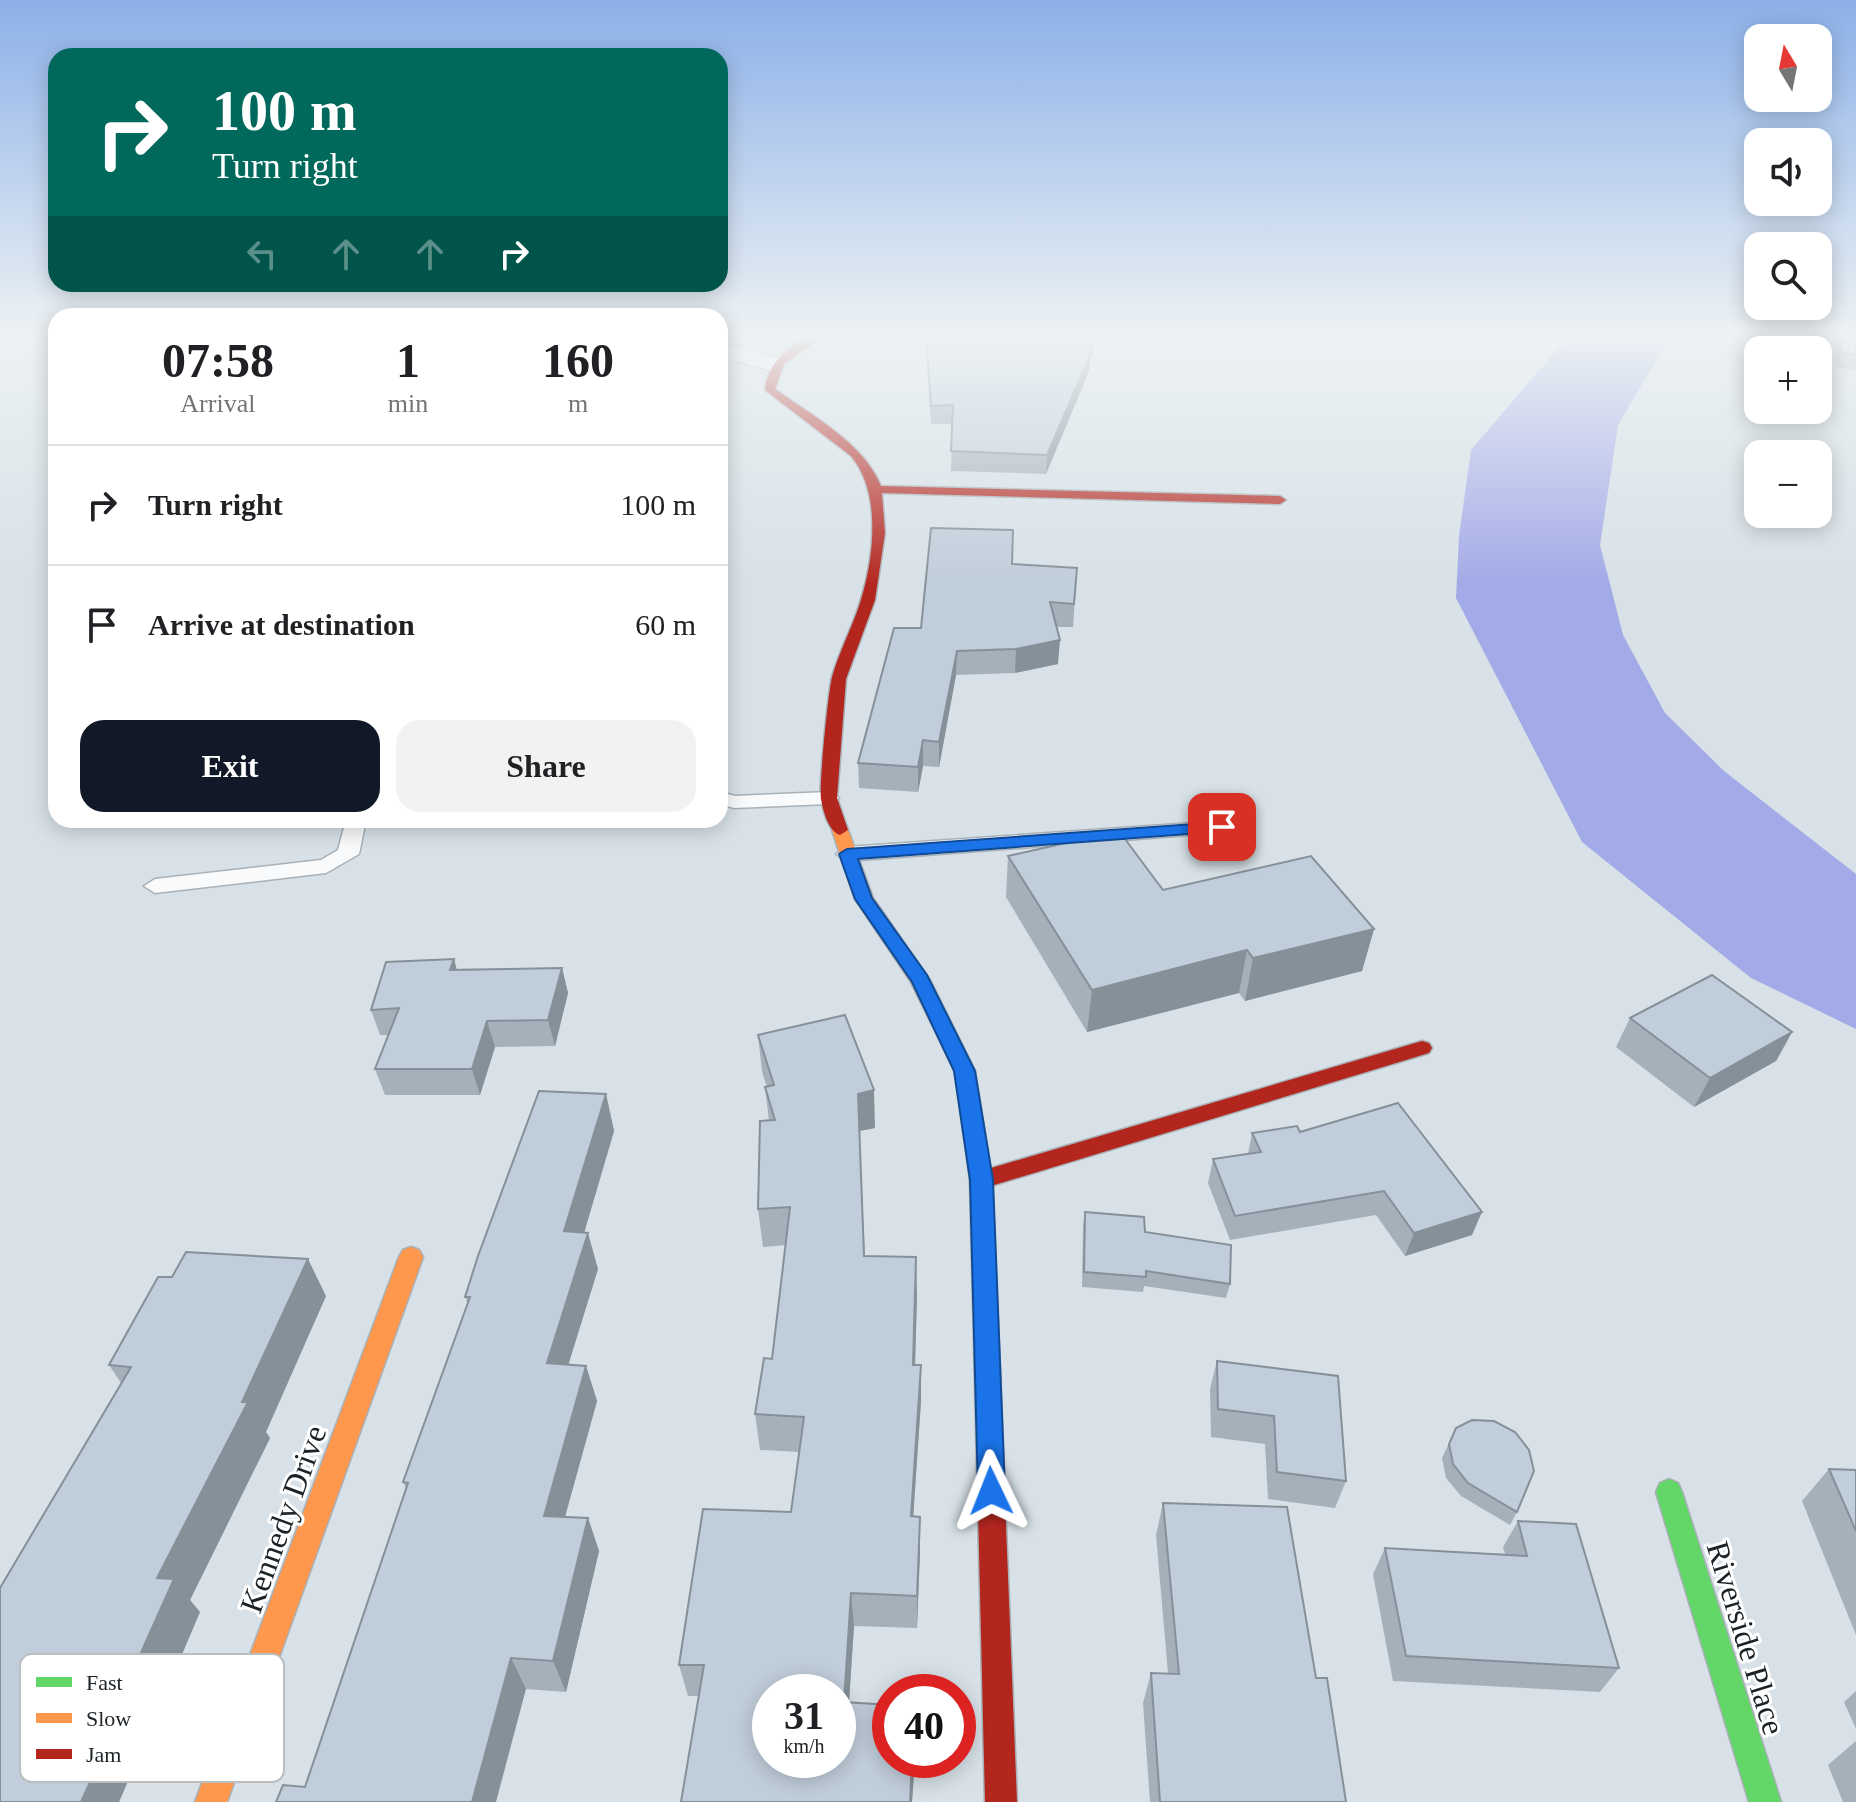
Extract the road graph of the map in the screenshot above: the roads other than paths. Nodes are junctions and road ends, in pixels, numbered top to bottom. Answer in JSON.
{"nodes":[{"id":1,"x":806,"y":417,"type":"edge"},
{"id":2,"x":876,"y":489,"type":"junction"},
{"id":3,"x":1280,"y":500,"type":"dead end"},
{"id":4,"x":829,"y":798,"type":"junction"},
{"id":5,"x":728,"y":800,"type":"edge"},
{"id":6,"x":1222,"y":827,"type":"dead end"},
{"id":7,"x":354,"y":828,"type":"edge"},
{"id":8,"x":847,"y":854,"type":"junction"},
{"id":9,"x":155,"y":886,"type":"dead end"},
{"id":10,"x":1422,"y":1048,"type":"dead end"},
{"id":11,"x":981,"y":1180,"type":"junction"},
{"id":12,"x":411,"y":1257,"type":"dead end"},
{"id":13,"x":1669,"y":1492,"type":"dead end"},
{"id":14,"x":265,"y":1654,"type":"edge"},
{"id":15,"x":218,"y":1782,"type":"edge"},
{"id":16,"x":211,"y":1802,"type":"edge"},
{"id":17,"x":1001,"y":1802,"type":"edge"},
{"id":18,"x":1765,"y":1802,"type":"edge"}],
"edges":[{"from":1,"to":2,"type":"street"},
{"from":2,"to":3,"type":"street"},
{"from":2,"to":4,"type":"street"},
{"from":4,"to":5,"type":"lane"},
{"from":4,"to":8,"type":"street"},
{"from":6,"to":8,"type":"lane"},
{"from":7,"to":9,"type":"lane"},
{"from":8,"to":11,"type":"street"},
{"from":10,"to":11,"type":"street"},
{"from":11,"to":17,"type":"street"},
{"from":12,"to":14,"type":"street","name":"Kennedy Drive"},
{"from":13,"to":18,"type":"street","name":"Riverside Place"},
{"from":15,"to":16,"type":"street","name":"Kennedy Drive"}]}
